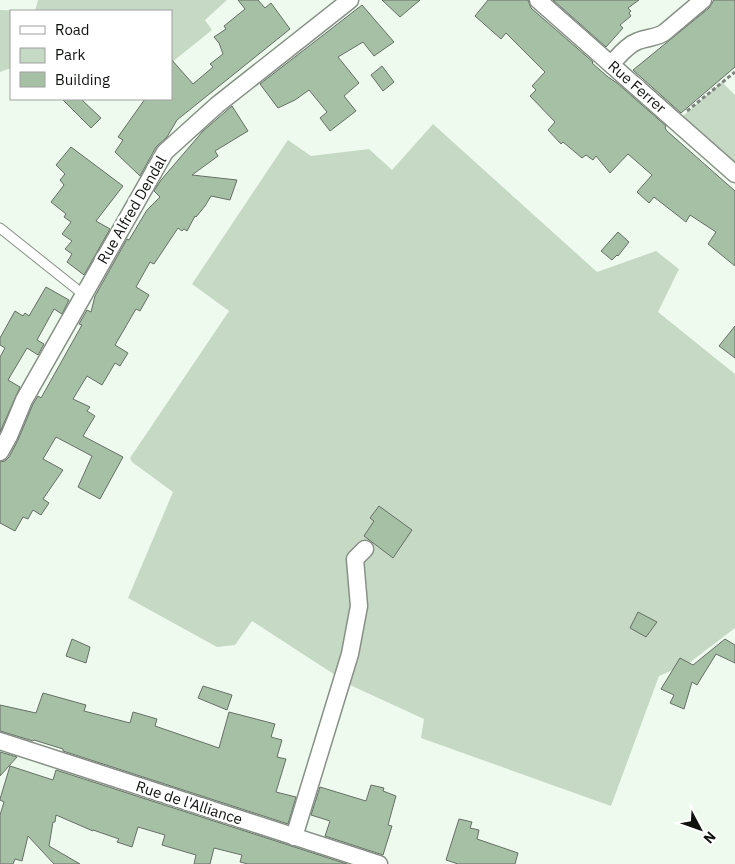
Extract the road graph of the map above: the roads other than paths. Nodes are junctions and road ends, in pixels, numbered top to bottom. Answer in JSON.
{"nodes":[{"id":1,"x":350,"y":0,"type":"edge"},
{"id":2,"x":538,"y":0,"type":"edge"},
{"id":3,"x":703,"y":0,"type":"edge"},
{"id":4,"x":611,"y":64,"type":"junction"},
{"id":5,"x":735,"y":174,"type":"edge"},
{"id":6,"x":0,"y":228,"type":"edge"},
{"id":7,"x":84,"y":295,"type":"junction"},
{"id":8,"x":0,"y":452,"type":"edge"},
{"id":9,"x":365,"y":549,"type":"dead end"},
{"id":10,"x":0,"y":741,"type":"edge"},
{"id":11,"x":294,"y":837,"type":"junction"},
{"id":12,"x":379,"y":864,"type":"edge"}],
"edges":[{"from":1,"to":7,"type":"street","name":"Rue Alfred Dendal"},
{"from":2,"to":4,"type":"street","name":"Rue Ferrer"},
{"from":3,"to":4,"type":"street"},
{"from":4,"to":5,"type":"street","name":"Rue Ferrer"},
{"from":6,"to":7,"type":"lane"},
{"from":7,"to":8,"type":"street","name":"Rue Alfred Dendal"},
{"from":9,"to":11,"type":"street"},
{"from":10,"to":11,"type":"street","name":"Rue de l'Alliance"},
{"from":11,"to":12,"type":"street","name":"Rue de l'Alliance"}]}
